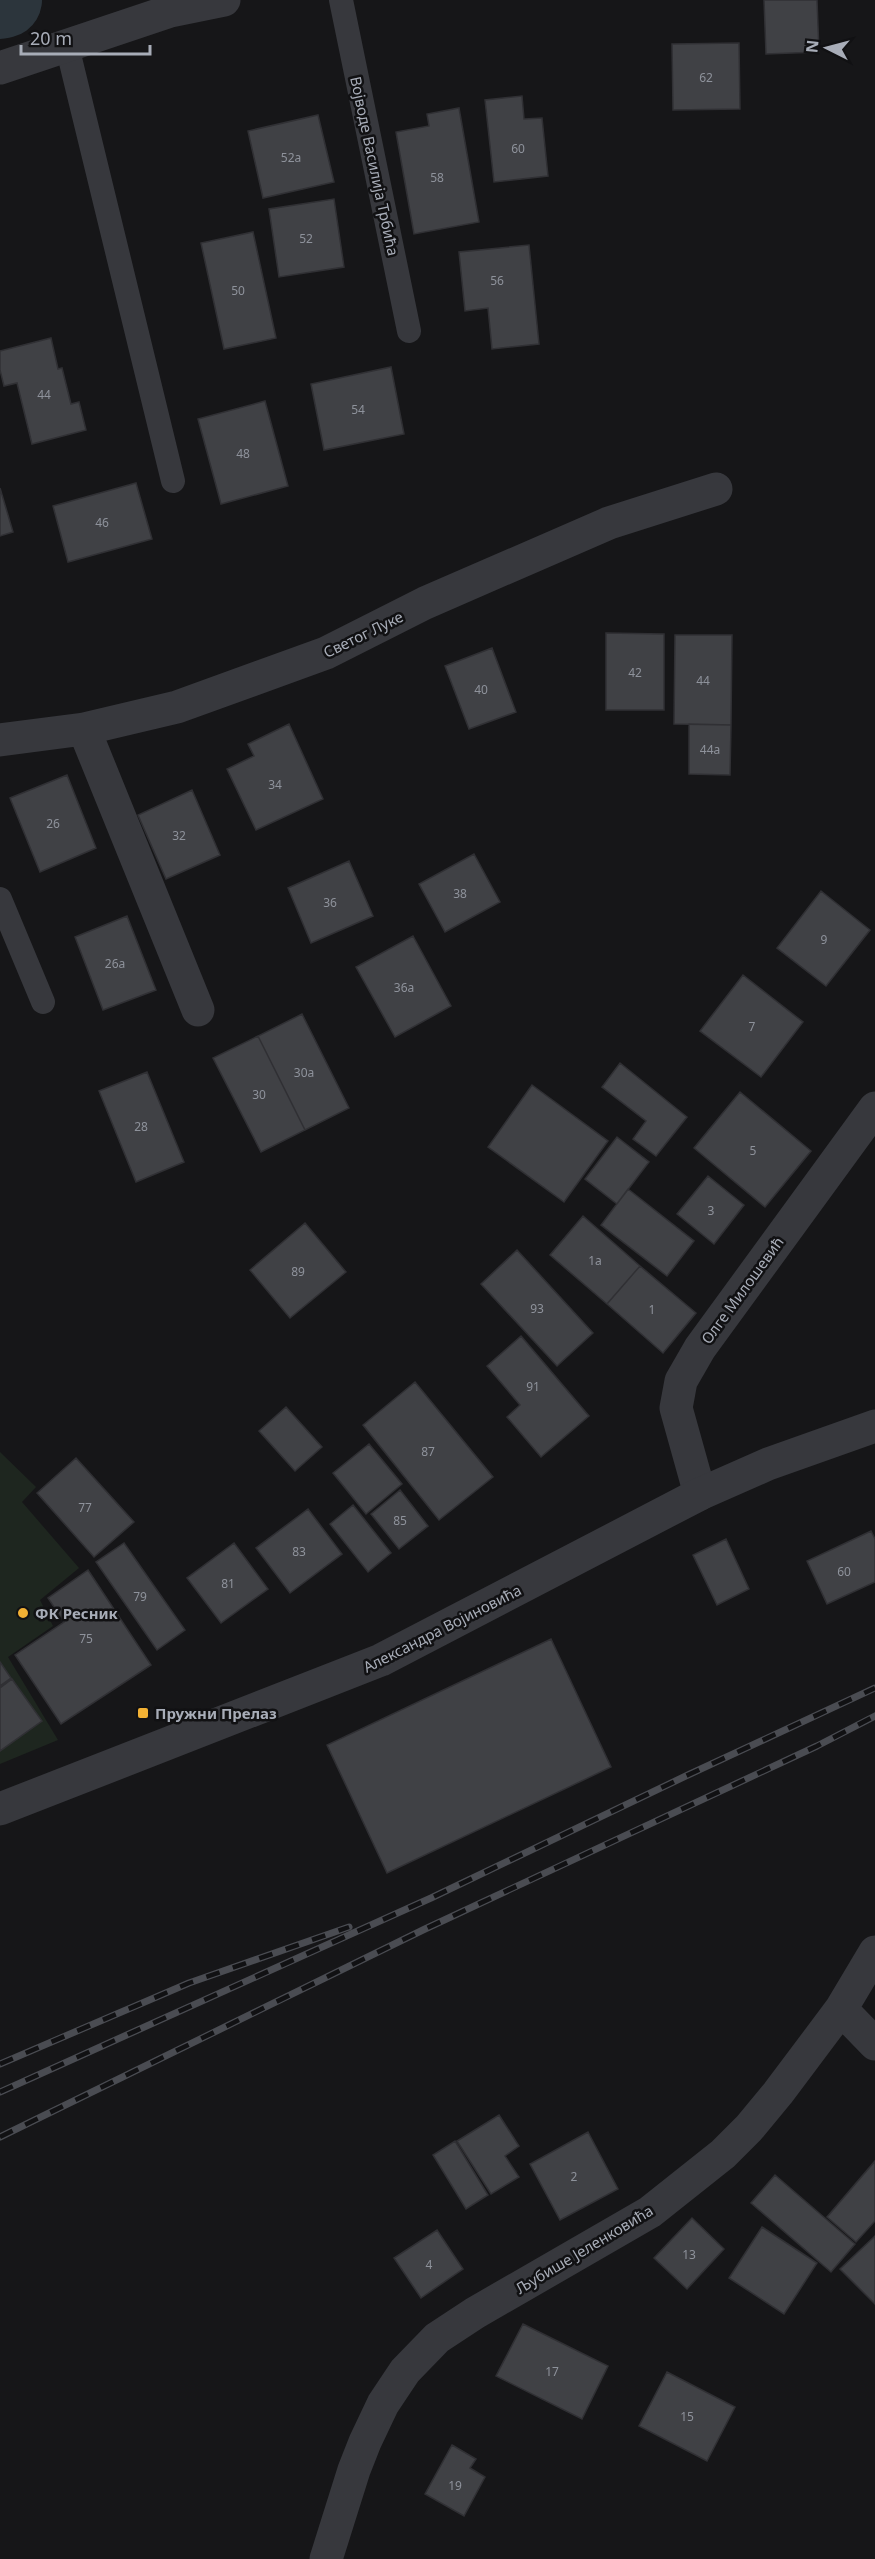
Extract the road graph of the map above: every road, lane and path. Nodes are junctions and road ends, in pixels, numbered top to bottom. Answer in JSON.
{"nodes":[{"id":1,"x":224,"y":0,"type":"edge"},
{"id":2,"x":341,"y":0,"type":"edge"},
{"id":3,"x":66,"y":46,"type":"junction"},
{"id":4,"x":0,"y":68,"type":"edge"},
{"id":5,"x":409,"y":331,"type":"dead end"},
{"id":6,"x":173,"y":481,"type":"dead end"},
{"id":7,"x":716,"y":489,"type":"dead end"},
{"id":8,"x":84,"y":729,"type":"junction"},
{"id":9,"x":0,"y":740,"type":"edge"},
{"id":10,"x":0,"y":898,"type":"edge"},
{"id":11,"x":44,"y":1002,"type":"dead end"},
{"id":12,"x":198,"y":1010,"type":"dead end"},
{"id":13,"x":875,"y":1108,"type":"edge"},
{"id":14,"x":875,"y":1426,"type":"edge"},
{"id":15,"x":700,"y":1494,"type":"junction"},
{"id":16,"x":0,"y":1809,"type":"edge"},
{"id":17,"x":875,"y":1952,"type":"edge"},
{"id":18,"x":840,"y":2009,"type":"junction"},
{"id":19,"x":875,"y":2044,"type":"edge"},
{"id":20,"x":326,"y":2559,"type":"edge"}],
"edges":[{"from":1,"to":3,"type":"street"},
{"from":2,"to":5,"type":"lane","name":"Војводе Василија Трбића"},
{"from":3,"to":4,"type":"street"},
{"from":3,"to":6,"type":"lane"},
{"from":7,"to":8,"type":"street","name":"Светог Луке"},
{"from":8,"to":9,"type":"street","name":"Светог Луке"},
{"from":8,"to":12,"type":"street"},
{"from":10,"to":11,"type":"lane"},
{"from":13,"to":15,"type":"street","name":"Олге Милошевић"},
{"from":14,"to":15,"type":"street","name":"Александра Војиновића"},
{"from":15,"to":16,"type":"street","name":"Александра Војиновића"},
{"from":17,"to":18,"type":"street","name":"Љубише Јеленковића"},
{"from":18,"to":19,"type":"street"},
{"from":18,"to":20,"type":"street","name":"Љубише Јеленковића"}]}
